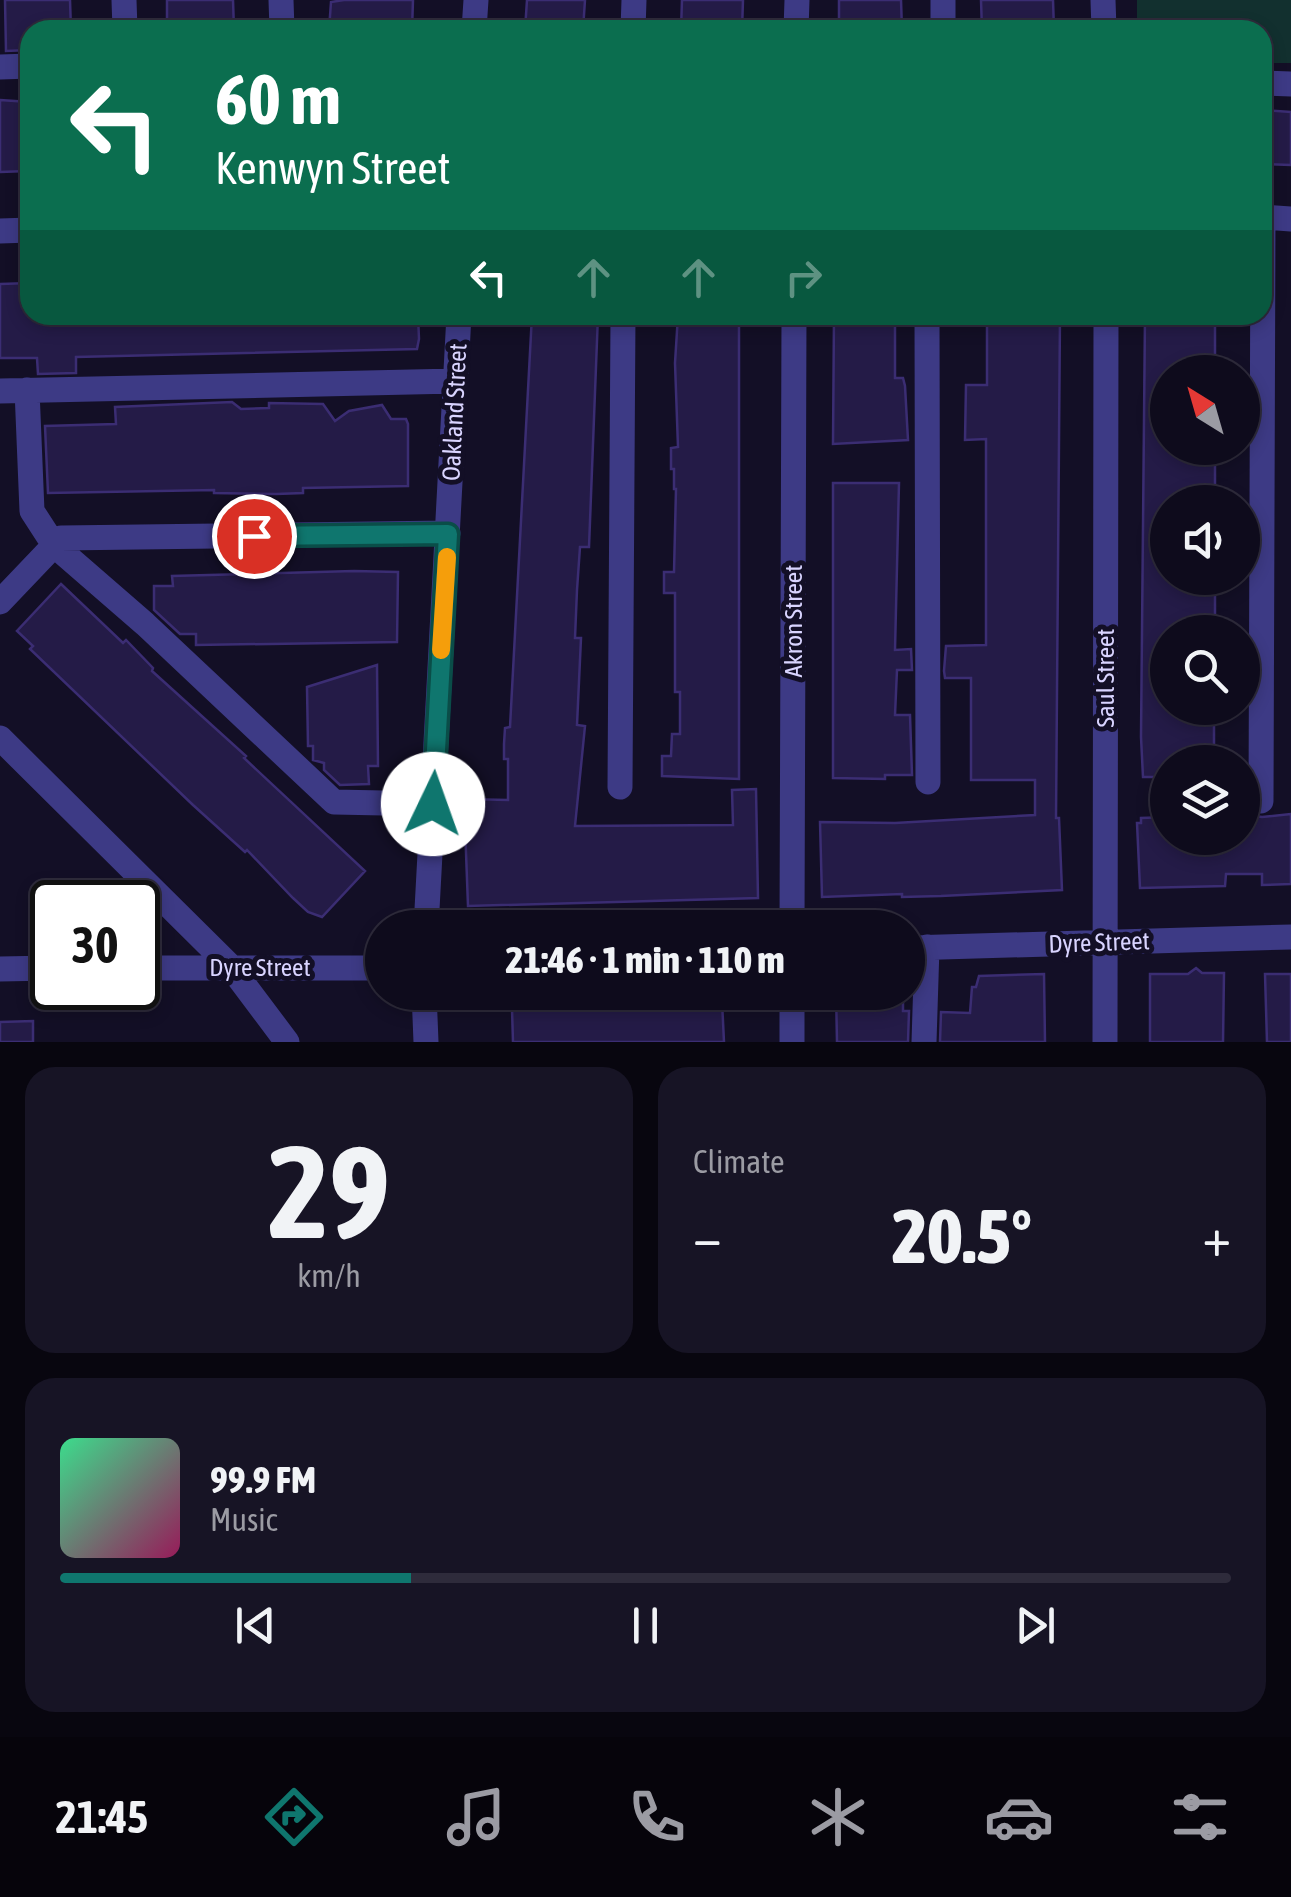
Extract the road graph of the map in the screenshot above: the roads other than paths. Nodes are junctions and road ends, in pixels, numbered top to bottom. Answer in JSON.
{"nodes":[{"id":1,"x":459,"y":325,"type":"edge"},
{"id":2,"x":623,"y":325,"type":"edge"},
{"id":3,"x":794,"y":325,"type":"edge"},
{"id":4,"x":927,"y":325,"type":"edge"},
{"id":5,"x":1106,"y":325,"type":"edge"},
{"id":6,"x":1263,"y":325,"type":"edge"},
{"id":7,"x":456,"y":382,"type":"junction"},
{"id":8,"x":26,"y":390,"type":"junction"},
{"id":9,"x":0,"y":391,"type":"edge"},
{"id":10,"x":448,"y":534,"type":"junction"},
{"id":11,"x":54,"y":545,"type":"junction"},
{"id":12,"x":0,"y":602,"type":"edge"},
{"id":13,"x":0,"y":738,"type":"edge"},
{"id":14,"x":928,"y":782,"type":"dead end"},
{"id":15,"x":620,"y":787,"type":"dead end"},
{"id":16,"x":1262,"y":801,"type":"dead end"},
{"id":17,"x":433,"y":804,"type":"junction"},
{"id":18,"x":427,"y":910,"type":"edge"},
{"id":19,"x":792,"y":910,"type":"edge"},
{"id":20,"x":1291,"y":938,"type":"edge"},
{"id":21,"x":1105,"y":942,"type":"junction"},
{"id":22,"x":925,"y":948,"type":"edge"},
{"id":23,"x":230,"y":966,"type":"junction"},
{"id":24,"x":30,"y":968,"type":"edge"},
{"id":25,"x":160,"y":968,"type":"edge"},
{"id":26,"x":365,"y":968,"type":"edge"},
{"id":27,"x":0,"y":969,"type":"edge"},
{"id":28,"x":425,"y":1010,"type":"edge"},
{"id":29,"x":792,"y":1010,"type":"edge"},
{"id":30,"x":922,"y":1010,"type":"edge"},
{"id":31,"x":287,"y":1042,"type":"edge"},
{"id":32,"x":426,"y":1042,"type":"edge"},
{"id":33,"x":792,"y":1042,"type":"edge"},
{"id":34,"x":924,"y":1042,"type":"edge"},
{"id":35,"x":1105,"y":1042,"type":"edge"}],
"edges":[{"from":1,"to":7,"type":"street","name":"Oakland Street"},
{"from":2,"to":15,"type":"street"},
{"from":3,"to":19,"type":"street","name":"Akron Street"},
{"from":4,"to":14,"type":"street"},
{"from":5,"to":21,"type":"street","name":"Saul Street"},
{"from":6,"to":16,"type":"street"},
{"from":7,"to":8,"type":"street"},
{"from":7,"to":10,"type":"street","name":"Oakland Street"},
{"from":8,"to":9,"type":"street"},
{"from":8,"to":11,"type":"street"},
{"from":10,"to":11,"type":"street"},
{"from":10,"to":17,"type":"street","name":"Oakland Street"},
{"from":11,"to":12,"type":"street"},
{"from":11,"to":17,"type":"street"},
{"from":13,"to":23,"type":"street"},
{"from":17,"to":18,"type":"street","name":"Oakland Street"},
{"from":20,"to":21,"type":"street","name":"Dyre Street"},
{"from":21,"to":22,"type":"street","name":"Dyre Street"},
{"from":21,"to":35,"type":"street","name":"Saul Street"},
{"from":23,"to":25,"type":"street","name":"Dyre Street"},
{"from":23,"to":26,"type":"street","name":"Dyre Street"},
{"from":23,"to":31,"type":"street"},
{"from":24,"to":27,"type":"street"},
{"from":28,"to":32,"type":"street"},
{"from":29,"to":33,"type":"street"},
{"from":30,"to":34,"type":"street"}]}
